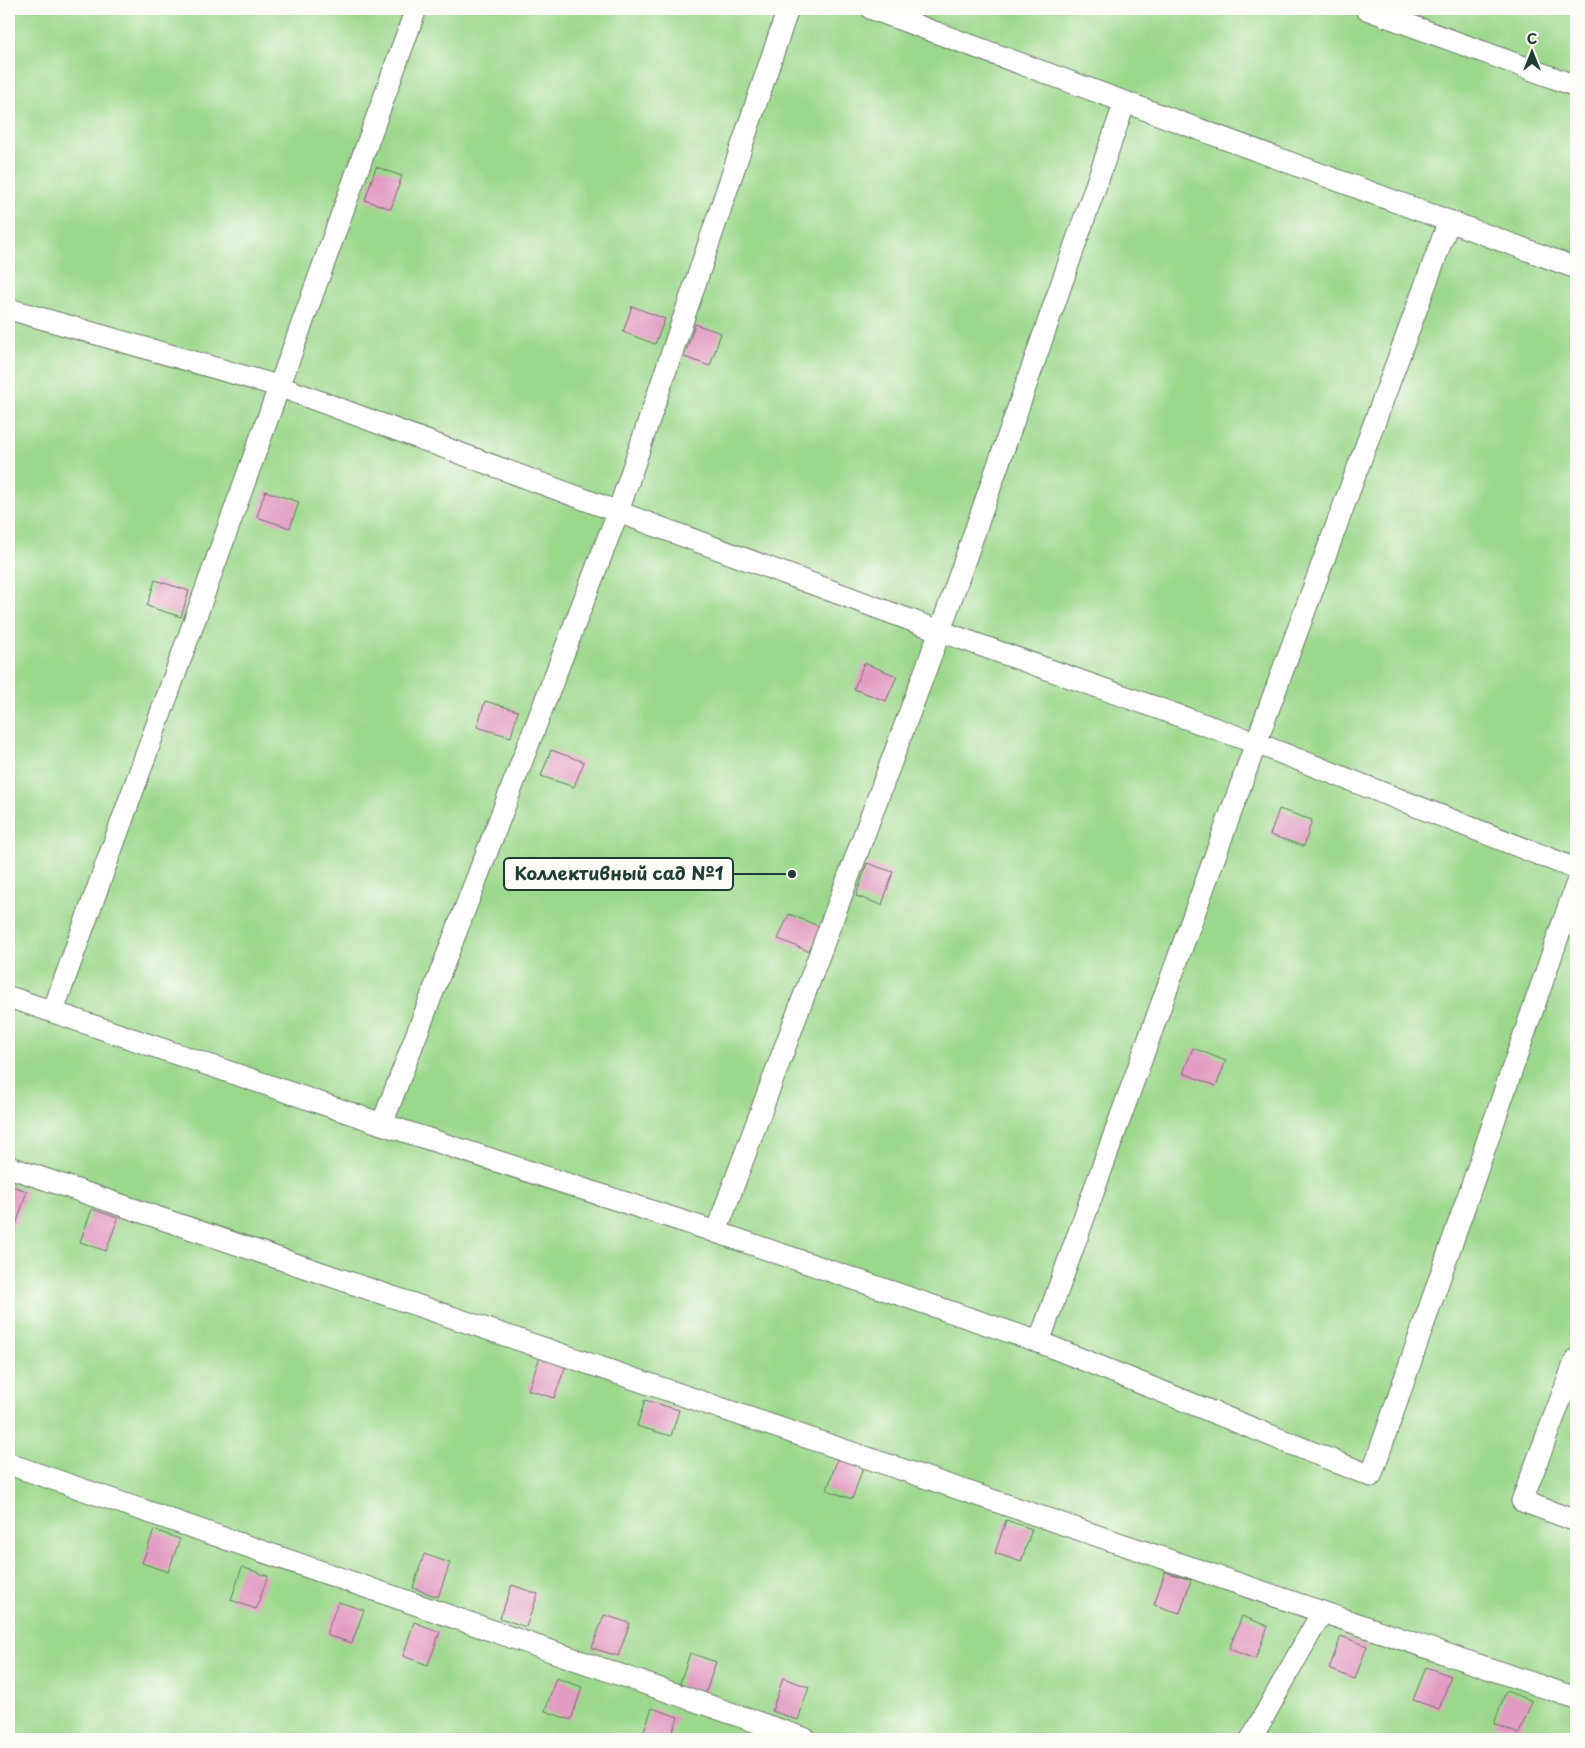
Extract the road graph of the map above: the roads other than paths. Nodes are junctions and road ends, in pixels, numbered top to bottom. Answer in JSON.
{"nodes":[{"id":1,"x":416,"y":9,"type":"edge"},
{"id":2,"x":788,"y":9,"type":"edge"},
{"id":3,"x":872,"y":9,"type":"edge"},
{"id":4,"x":1366,"y":9,"type":"edge"},
{"id":5,"x":1576,"y":86,"type":"edge"},
{"id":6,"x":1124,"y":102,"type":"junction"},
{"id":7,"x":1449,"y":221,"type":"junction"},
{"id":8,"x":1576,"y":268,"type":"edge"},
{"id":9,"x":9,"y":308,"type":"edge"},
{"id":10,"x":278,"y":386,"type":"junction"},
{"id":11,"x":618,"y":512,"type":"junction"},
{"id":12,"x":940,"y":631,"type":"junction"},
{"id":13,"x":1256,"y":743,"type":"junction"},
{"id":14,"x":1576,"y":868,"type":"edge"},
{"id":15,"x":1576,"y":885,"type":"edge"},
{"id":16,"x":9,"y":997,"type":"edge"},
{"id":17,"x":53,"y":1011,"type":"junction"},
{"id":18,"x":382,"y":1124,"type":"junction"},
{"id":19,"x":9,"y":1167,"type":"edge"},
{"id":20,"x":716,"y":1232,"type":"junction"},
{"id":21,"x":1039,"y":1342,"type":"junction"},
{"id":22,"x":1576,"y":1359,"type":"edge"},
{"id":23,"x":9,"y":1464,"type":"edge"},
{"id":24,"x":1576,"y":1521,"type":"edge"},
{"id":25,"x":1322,"y":1612,"type":"junction"},
{"id":26,"x":1576,"y":1698,"type":"edge"},
{"id":27,"x":806,"y":1739,"type":"edge"},
{"id":28,"x":1251,"y":1739,"type":"edge"}],
"edges":[{"from":1,"to":10,"type":"lane"},
{"from":2,"to":11,"type":"lane"},
{"from":3,"to":6,"type":"lane"},
{"from":4,"to":5,"type":"lane"},
{"from":6,"to":7,"type":"lane"},
{"from":6,"to":12,"type":"lane"},
{"from":7,"to":8,"type":"lane"},
{"from":7,"to":13,"type":"lane"},
{"from":9,"to":10,"type":"lane"},
{"from":10,"to":11,"type":"lane"},
{"from":10,"to":17,"type":"lane"},
{"from":11,"to":12,"type":"lane"},
{"from":11,"to":18,"type":"lane"},
{"from":12,"to":13,"type":"lane"},
{"from":12,"to":20,"type":"lane"},
{"from":13,"to":14,"type":"lane"},
{"from":13,"to":21,"type":"lane"},
{"from":15,"to":21,"type":"lane"},
{"from":16,"to":17,"type":"lane"},
{"from":17,"to":18,"type":"lane"},
{"from":18,"to":20,"type":"lane"},
{"from":19,"to":25,"type":"lane"},
{"from":20,"to":21,"type":"lane"},
{"from":22,"to":24,"type":"lane"},
{"from":23,"to":27,"type":"lane"},
{"from":25,"to":26,"type":"lane"},
{"from":25,"to":28,"type":"lane"}]}
